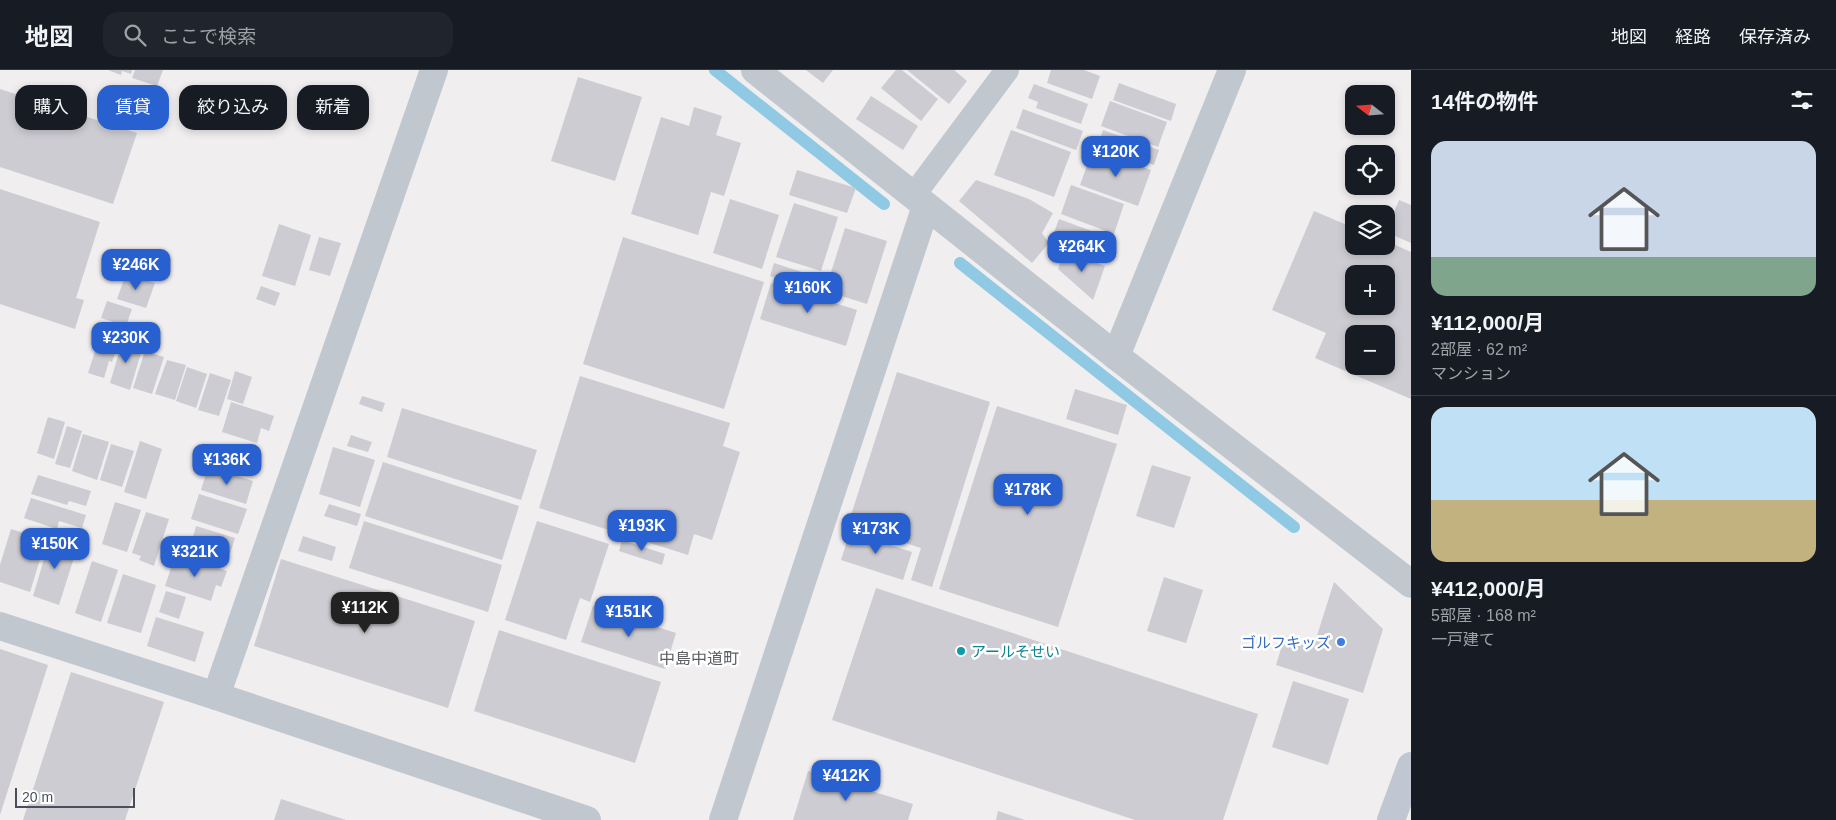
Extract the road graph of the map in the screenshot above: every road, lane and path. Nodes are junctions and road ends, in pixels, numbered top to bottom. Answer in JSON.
{"nodes":[{"id":1,"x":434,"y":70,"type":"edge"},
{"id":2,"x":755,"y":70,"type":"edge"},
{"id":3,"x":1007,"y":70,"type":"edge"},
{"id":4,"x":1232,"y":70,"type":"edge"},
{"id":5,"x":919,"y":201,"type":"junction"},
{"id":6,"x":1116,"y":356,"type":"junction"},
{"id":7,"x":1411,"y":584,"type":"edge"},
{"id":8,"x":0,"y":626,"type":"edge"},
{"id":9,"x":216,"y":696,"type":"junction"},
{"id":10,"x":1411,"y":766,"type":"edge"},
{"id":11,"x":587,"y":820,"type":"edge"},
{"id":12,"x":723,"y":820,"type":"edge"},
{"id":13,"x":1391,"y":820,"type":"edge"}],
"edges":[{"from":1,"to":9,"type":"street"},
{"from":2,"to":5,"type":"street"},
{"from":3,"to":5,"type":"lane"},
{"from":4,"to":6,"type":"street"},
{"from":5,"to":6,"type":"street"},
{"from":5,"to":12,"type":"street"},
{"from":6,"to":7,"type":"street"},
{"from":8,"to":9,"type":"street"},
{"from":9,"to":11,"type":"street"},
{"from":10,"to":13,"type":"main road"}]}
